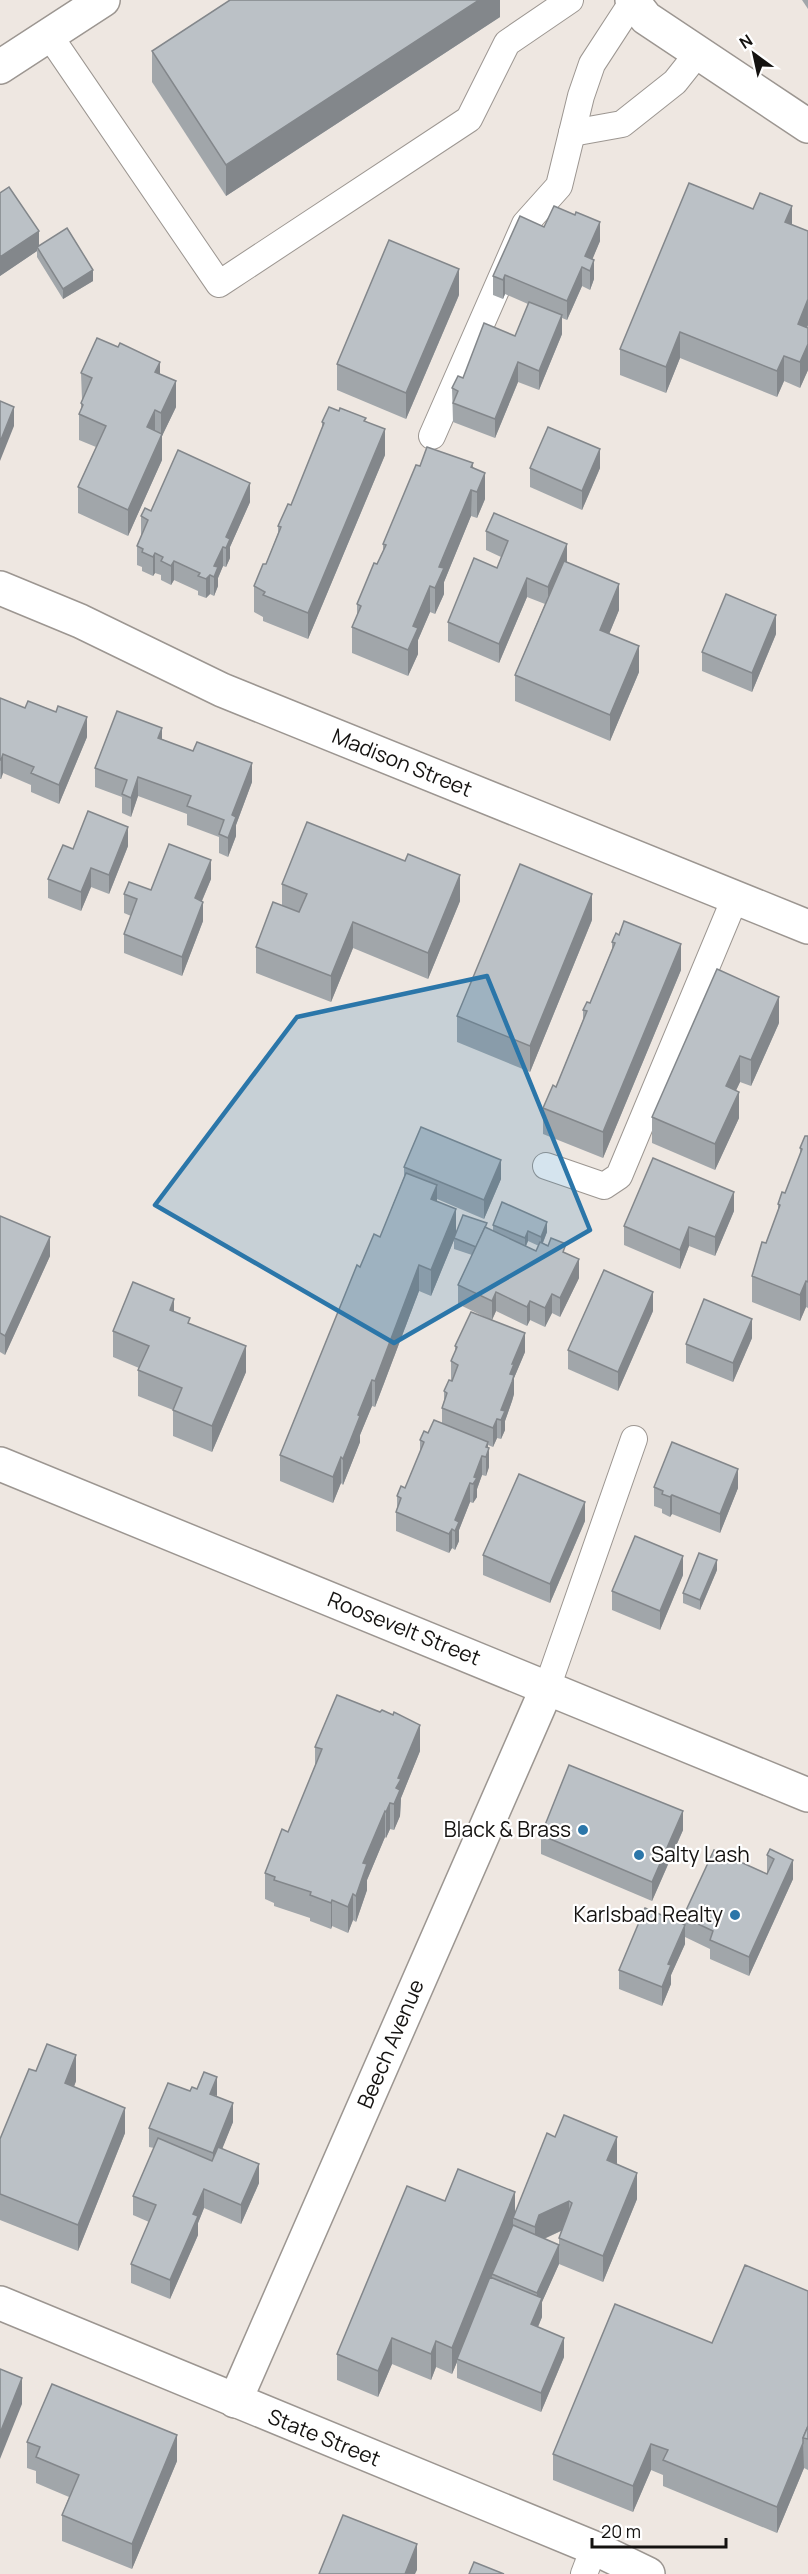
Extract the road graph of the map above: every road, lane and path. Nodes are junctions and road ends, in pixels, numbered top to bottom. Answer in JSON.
{"nodes":[{"id":1,"x":103,"y":0,"type":"edge"},
{"id":2,"x":570,"y":0,"type":"edge"},
{"id":3,"x":632,"y":0,"type":"edge"},
{"id":4,"x":50,"y":35,"type":"junction"},
{"id":5,"x":698,"y":53,"type":"junction"},
{"id":6,"x":0,"y":67,"type":"edge"},
{"id":7,"x":808,"y":126,"type":"edge"},
{"id":8,"x":572,"y":133,"type":"junction"},
{"id":9,"x":432,"y":436,"type":"dead end"},
{"id":10,"x":0,"y":588,"type":"edge"},
{"id":11,"x":735,"y":898,"type":"junction"},
{"id":12,"x":808,"y":927,"type":"edge"},
{"id":13,"x":546,"y":1166,"type":"dead end"},
{"id":14,"x":634,"y":1439,"type":"dead end"},
{"id":15,"x":0,"y":1464,"type":"edge"},
{"id":16,"x":547,"y":1688,"type":"junction"},
{"id":17,"x":808,"y":1795,"type":"edge"},
{"id":18,"x":0,"y":2303,"type":"edge"},
{"id":19,"x":235,"y":2401,"type":"junction"},
{"id":20,"x":589,"y":2561,"type":"edge"},
{"id":21,"x":648,"y":2574,"type":"edge"}],
"edges":[{"from":1,"to":4,"type":"street"},
{"from":2,"to":4,"type":"lane"},
{"from":3,"to":5,"type":"street"},
{"from":3,"to":8,"type":"lane"},
{"from":4,"to":6,"type":"street"},
{"from":5,"to":7,"type":"street"},
{"from":5,"to":8,"type":"lane"},
{"from":8,"to":9,"type":"lane"},
{"from":10,"to":11,"type":"street","name":"Madison Street"},
{"from":11,"to":12,"type":"street","name":"Madison Street"},
{"from":11,"to":13,"type":"lane"},
{"from":14,"to":16,"type":"lane"},
{"from":15,"to":16,"type":"street","name":"Roosevelt Street"},
{"from":16,"to":17,"type":"street","name":"Roosevelt Street"},
{"from":16,"to":19,"type":"street","name":"Beech Avenue"},
{"from":18,"to":19,"type":"street","name":"State Street"},
{"from":19,"to":20,"type":"street","name":"State Street"},
{"from":20,"to":21,"type":"street","name":"State Street"}]}
